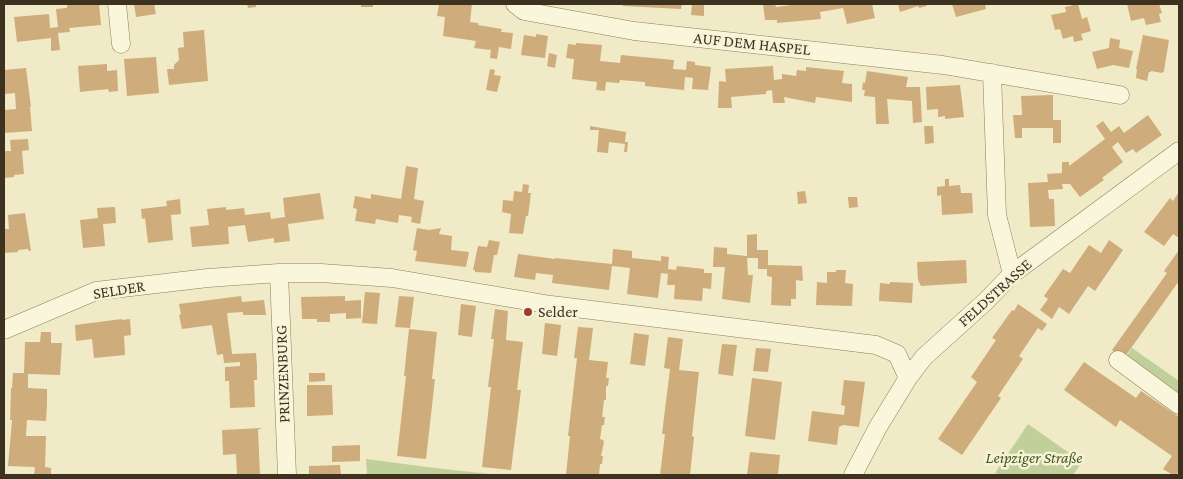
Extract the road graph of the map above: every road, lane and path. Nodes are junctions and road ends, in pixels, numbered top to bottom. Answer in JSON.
{"nodes":[{"id":1,"x":117,"y":4,"type":"edge"},
{"id":2,"x":515,"y":4,"type":"edge"},
{"id":3,"x":121,"y":44,"type":"dead end"},
{"id":4,"x":992,"y":73,"type":"junction"},
{"id":5,"x":1120,"y":95,"type":"dead end"},
{"id":6,"x":1179,"y":151,"type":"edge"},
{"id":7,"x":279,"y":273,"type":"junction"},
{"id":8,"x":1012,"y":274,"type":"junction"},
{"id":9,"x":4,"y":330,"type":"edge"},
{"id":10,"x":1118,"y":360,"type":"dead end"},
{"id":11,"x":908,"y":378,"type":"junction"},
{"id":12,"x":1179,"y":405,"type":"edge"},
{"id":13,"x":287,"y":475,"type":"edge"},
{"id":14,"x":852,"y":475,"type":"edge"}],
"edges":[{"from":1,"to":3,"type":"street"},
{"from":2,"to":4,"type":"street","name":"AUF DEM HASPEL"},
{"from":4,"to":5,"type":"street","name":"AUF DEM HASPEL"},
{"from":4,"to":8,"type":"street"},
{"from":6,"to":8,"type":"street","name":"FELDSTRASSE"},
{"from":7,"to":9,"type":"street","name":"SELDER"},
{"from":7,"to":11,"type":"street","name":"SELDER"},
{"from":7,"to":13,"type":"street","name":"PRINZENBURG"},
{"from":8,"to":11,"type":"street","name":"FELDSTRASSE"},
{"from":10,"to":12,"type":"street"},
{"from":11,"to":14,"type":"street","name":"FELDSTRASSE"}]}
